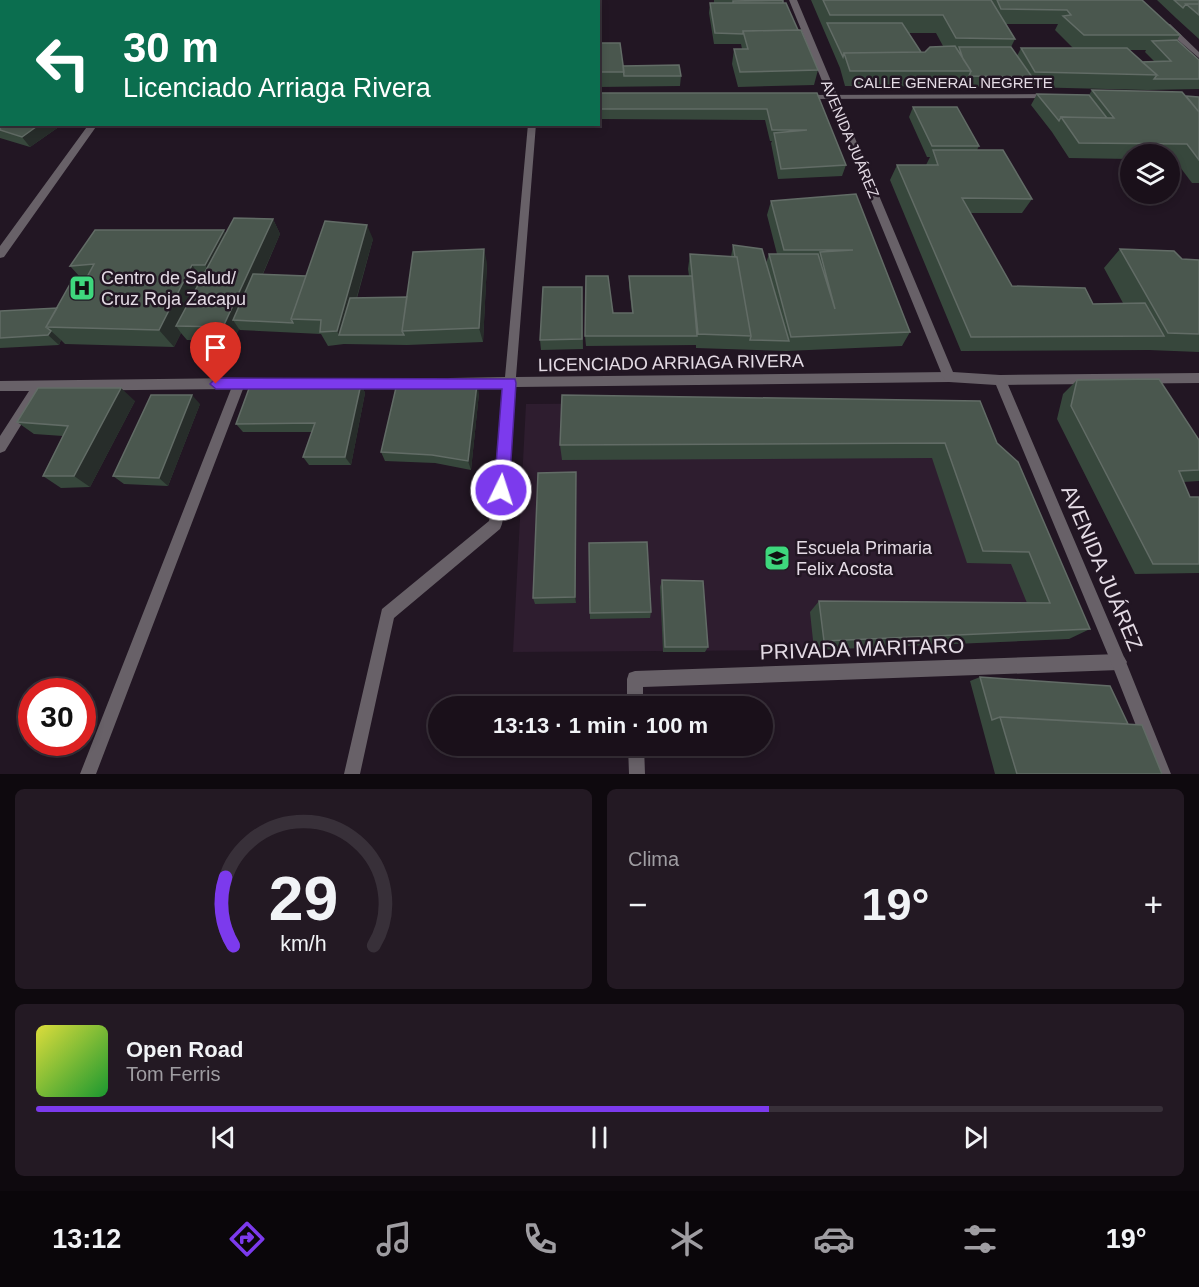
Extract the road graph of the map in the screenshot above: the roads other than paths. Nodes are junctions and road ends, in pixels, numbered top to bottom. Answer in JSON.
{"nodes":[{"id":1,"x":793,"y":0,"type":"edge"},
{"id":2,"x":1156,"y":16,"type":"edge"},
{"id":3,"x":1199,"y":56,"type":"edge"},
{"id":4,"x":1058,"y":96,"type":"edge"},
{"id":5,"x":832,"y":97,"type":"junction"},
{"id":6,"x":797,"y":98,"type":"edge"},
{"id":7,"x":93,"y":126,"type":"edge"},
{"id":8,"x":532,"y":126,"type":"edge"},
{"id":9,"x":0,"y":254,"type":"edge"},
{"id":10,"x":949,"y":377,"type":"junction"},
{"id":11,"x":1199,"y":378,"type":"edge"},
{"id":12,"x":1000,"y":380,"type":"junction"},
{"id":13,"x":239,"y":383,"type":"junction"},
{"id":14,"x":510,"y":383,"type":"junction"},
{"id":15,"x":0,"y":386,"type":"edge"},
{"id":16,"x":38,"y":386,"type":"junction"},
{"id":17,"x":0,"y":447,"type":"edge"},
{"id":18,"x":1119,"y":662,"type":"junction"},
{"id":19,"x":635,"y":696,"type":"edge"},
{"id":20,"x":636,"y":756,"type":"edge"},
{"id":21,"x":88,"y":774,"type":"edge"},
{"id":22,"x":352,"y":774,"type":"edge"},
{"id":23,"x":637,"y":774,"type":"edge"},
{"id":24,"x":1163,"y":774,"type":"edge"}],
"edges":[{"from":1,"to":5,"type":"street","name":"AVENIDA JUÁREZ"},
{"from":2,"to":3,"type":"street"},
{"from":4,"to":5,"type":"street","name":"CALLE GENERAL NEGRETE"},
{"from":5,"to":6,"type":"street","name":"CALLE GENERAL NEGRETE"},
{"from":5,"to":10,"type":"street","name":"AVENIDA JUÁREZ"},
{"from":7,"to":9,"type":"street"},
{"from":8,"to":14,"type":"street"},
{"from":10,"to":12,"type":"street","name":"LICENCIADO ARRIAGA RIVERA"},
{"from":10,"to":14,"type":"street","name":"LICENCIADO ARRIAGA RIVERA"},
{"from":11,"to":12,"type":"street","name":"LICENCIADO ARRIAGA RIVERA"},
{"from":12,"to":18,"type":"street","name":"AVENIDA JUÁREZ"},
{"from":13,"to":14,"type":"street","name":"LICENCIADO ARRIAGA RIVERA"},
{"from":13,"to":16,"type":"street","name":"LICENCIADO ARRIAGA RIVERA"},
{"from":13,"to":21,"type":"street"},
{"from":14,"to":22,"type":"street"},
{"from":15,"to":16,"type":"street","name":"LICENCIADO ARRIAGA RIVERA"},
{"from":16,"to":17,"type":"street"},
{"from":18,"to":19,"type":"street","name":"PRIVADA MARITARO"},
{"from":18,"to":24,"type":"street","name":"AVENIDA JUÁREZ"},
{"from":20,"to":23,"type":"street"}]}
